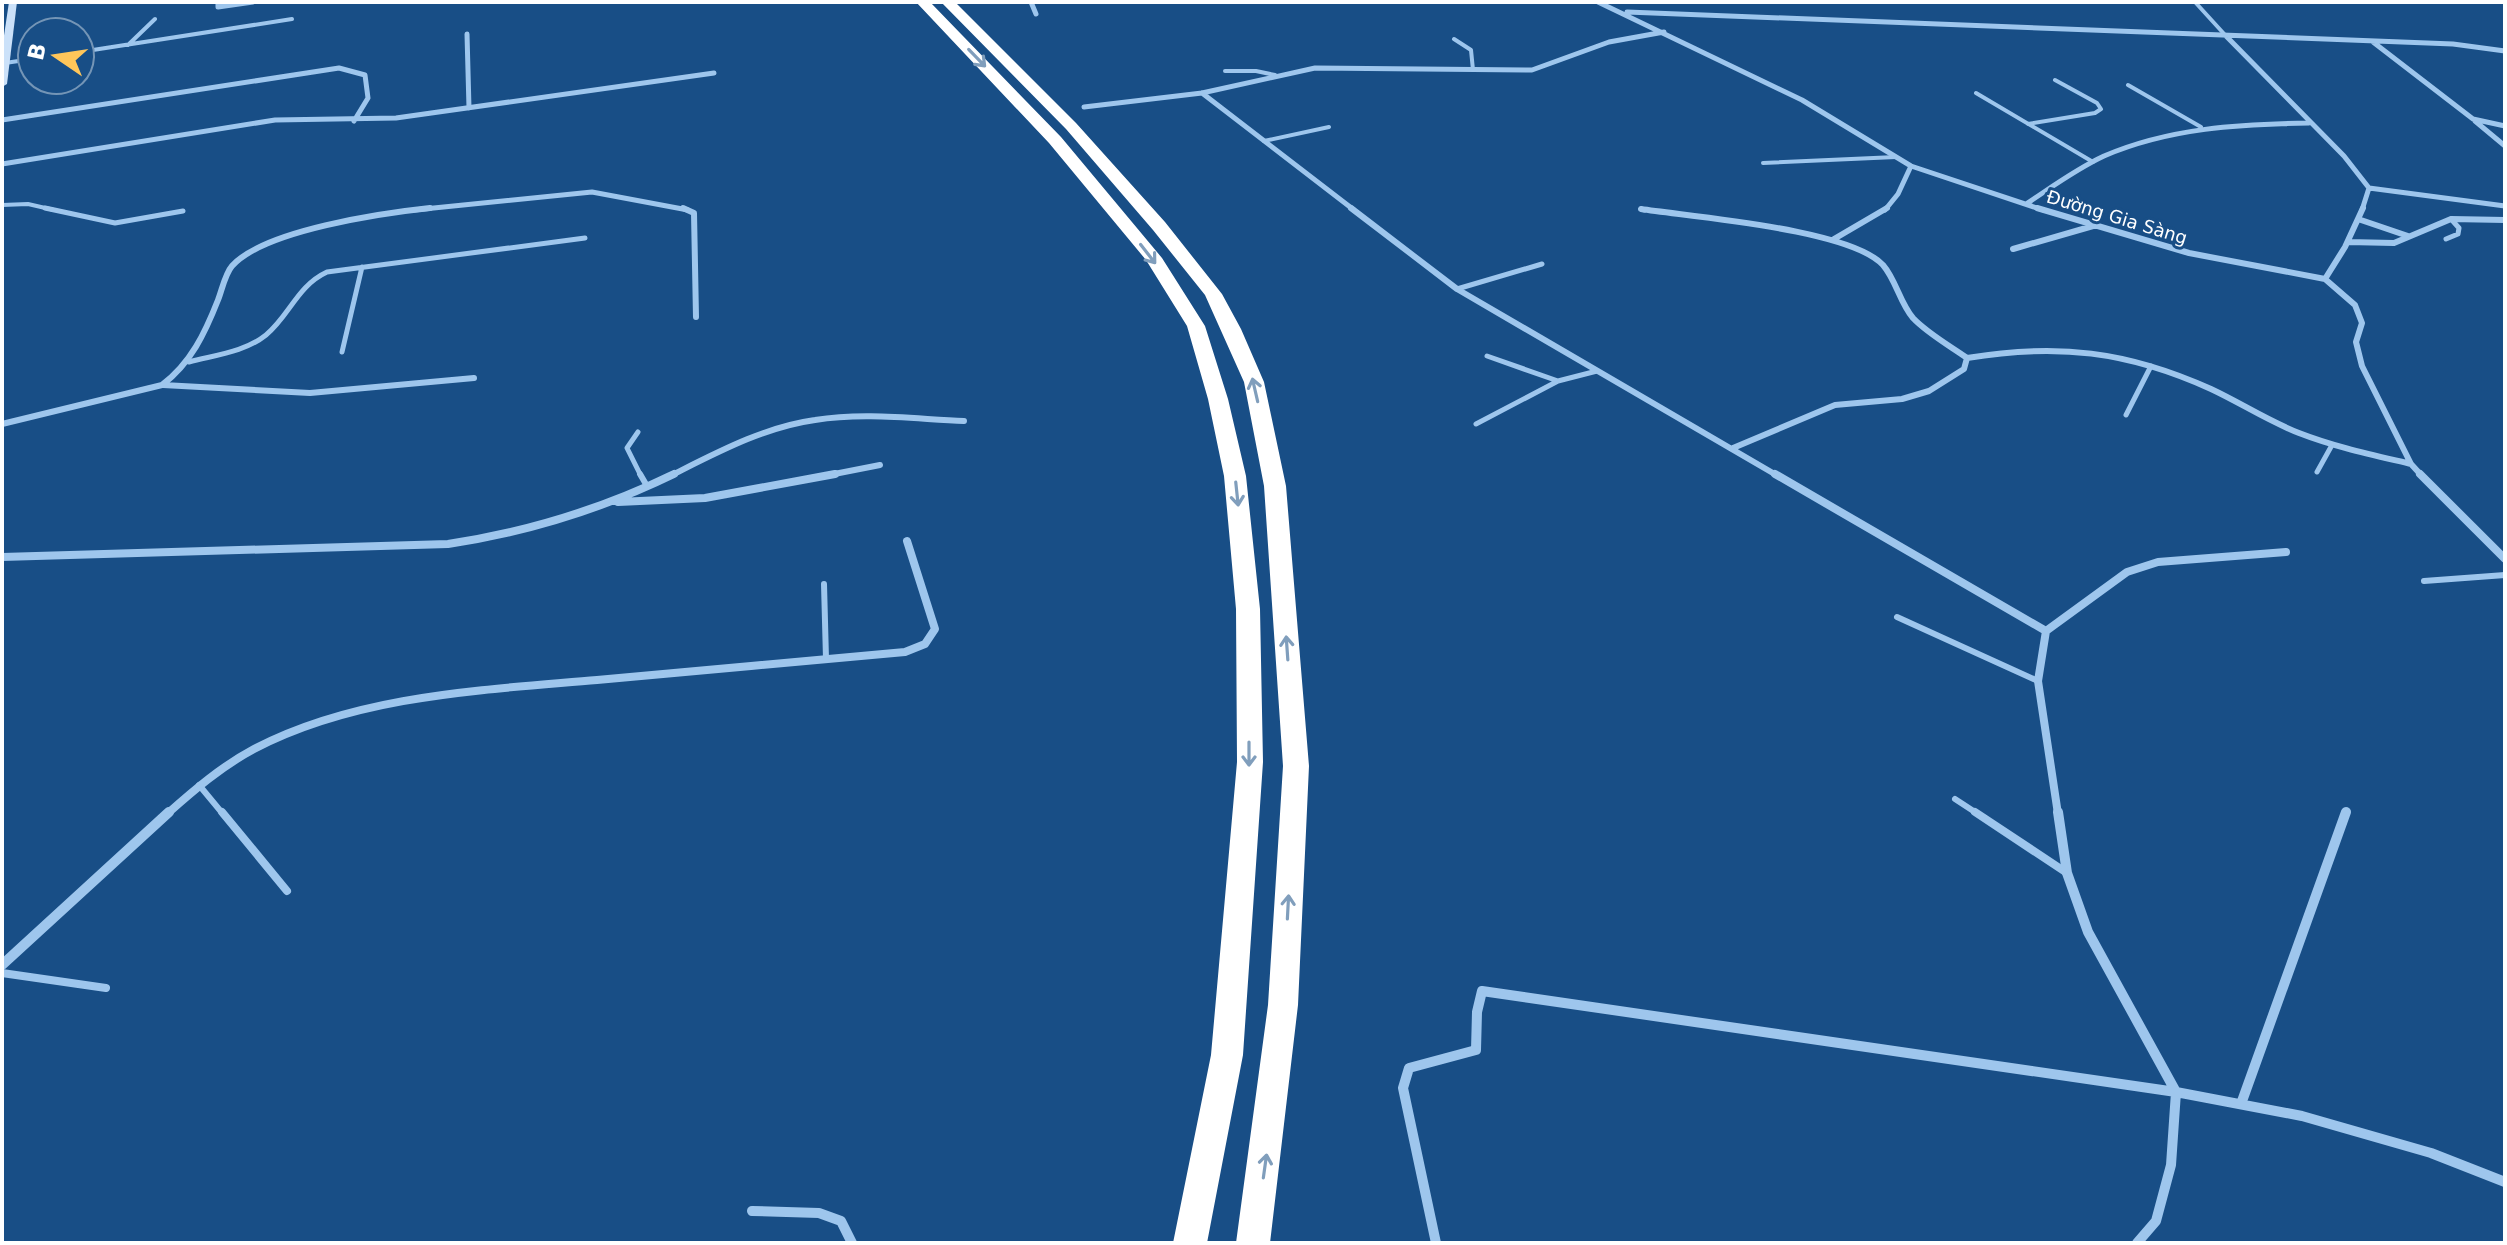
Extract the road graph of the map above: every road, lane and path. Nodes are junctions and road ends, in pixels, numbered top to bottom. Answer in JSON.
{"nodes":[{"id":1,"x":13,"y":2,"type":"edge"},
{"id":2,"x":218,"y":2,"type":"edge"},
{"id":3,"x":253,"y":2,"type":"edge"},
{"id":4,"x":923,"y":2,"type":"edge"},
{"id":5,"x":948,"y":2,"type":"edge"},
{"id":6,"x":1031,"y":2,"type":"edge"},
{"id":7,"x":1598,"y":2,"type":"edge"},
{"id":8,"x":2195,"y":2,"type":"edge"},
{"id":9,"x":1623,"y":12,"type":"junction"},
{"id":10,"x":1036,"y":14,"type":"dead end"},
{"id":11,"x":155,"y":19,"type":"dead end"},
{"id":12,"x":292,"y":19,"type":"dead end"},
{"id":13,"x":1665,"y":32,"type":"junction"},
{"id":14,"x":467,"y":34,"type":"dead end"},
{"id":15,"x":2226,"y":36,"type":"junction"},
{"id":16,"x":1454,"y":39,"type":"dead end"},
{"id":17,"x":2373,"y":41,"type":"junction"},
{"id":18,"x":128,"y":45,"type":"junction"},
{"id":19,"x":96,"y":50,"type":"edge"},
{"id":20,"x":2505,"y":51,"type":"edge"},
{"id":21,"x":16,"y":61,"type":"edge"},
{"id":22,"x":5,"y":63,"type":"junction"},
{"id":23,"x":1473,"y":70,"type":"junction"},
{"id":24,"x":1225,"y":71,"type":"dead end"},
{"id":25,"x":714,"y":73,"type":"dead end"},
{"id":26,"x":1275,"y":75,"type":"junction"},
{"id":27,"x":2055,"y":80,"type":"dead end"},
{"id":28,"x":2,"y":84,"type":"edge"},
{"id":29,"x":2128,"y":85,"type":"dead end"},
{"id":30,"x":1202,"y":93,"type":"junction"},
{"id":31,"x":1976,"y":93,"type":"dead end"},
{"id":32,"x":1084,"y":107,"type":"dead end"},
{"id":33,"x":469,"y":108,"type":"junction"},
{"id":34,"x":2473,"y":119,"type":"junction"},
{"id":35,"x":2,"y":120,"type":"edge"},
{"id":36,"x":354,"y":121,"type":"junction"},
{"id":37,"x":2309,"y":123,"type":"junction"},
{"id":38,"x":2028,"y":124,"type":"junction"},
{"id":39,"x":2505,"y":126,"type":"edge"},
{"id":40,"x":1329,"y":127,"type":"dead end"},
{"id":41,"x":2201,"y":127,"type":"junction"},
{"id":42,"x":1264,"y":141,"type":"junction"},
{"id":43,"x":2505,"y":146,"type":"edge"},
{"id":44,"x":1896,"y":157,"type":"junction"},
{"id":45,"x":2093,"y":162,"type":"junction"},
{"id":46,"x":1763,"y":163,"type":"dead end"},
{"id":47,"x":2,"y":164,"type":"edge"},
{"id":48,"x":1911,"y":166,"type":"junction"},
{"id":49,"x":2369,"y":188,"type":"junction"},
{"id":50,"x":2026,"y":204,"type":"junction"},
{"id":51,"x":2,"y":205,"type":"edge"},
{"id":52,"x":2505,"y":206,"type":"edge"},
{"id":53,"x":1641,"y":209,"type":"dead end"},
{"id":54,"x":183,"y":211,"type":"dead end"},
{"id":55,"x":2358,"y":219,"type":"junction"},
{"id":56,"x":2451,"y":219,"type":"junction"},
{"id":57,"x":2505,"y":220,"type":"edge"},
{"id":58,"x":2093,"y":226,"type":"junction"},
{"id":59,"x":2409,"y":236,"type":"junction"},
{"id":60,"x":585,"y":238,"type":"dead end"},
{"id":61,"x":1834,"y":239,"type":"junction"},
{"id":62,"x":2446,"y":239,"type":"dead end"},
{"id":63,"x":2348,"y":242,"type":"junction"},
{"id":64,"x":2013,"y":249,"type":"dead end"},
{"id":65,"x":1542,"y":264,"type":"dead end"},
{"id":66,"x":362,"y":267,"type":"junction"},
{"id":67,"x":2325,"y":279,"type":"junction"},
{"id":68,"x":1457,"y":289,"type":"junction"},
{"id":69,"x":696,"y":317,"type":"dead end"},
{"id":70,"x":342,"y":352,"type":"dead end"},
{"id":71,"x":1487,"y":356,"type":"dead end"},
{"id":72,"x":1967,"y":358,"type":"junction"},
{"id":73,"x":189,"y":362,"type":"junction"},
{"id":74,"x":2151,"y":366,"type":"junction"},
{"id":75,"x":1597,"y":371,"type":"junction"},
{"id":76,"x":474,"y":378,"type":"dead end"},
{"id":77,"x":1558,"y":381,"type":"junction"},
{"id":78,"x":162,"y":385,"type":"junction"},
{"id":79,"x":2126,"y":415,"type":"dead end"},
{"id":80,"x":964,"y":421,"type":"dead end"},
{"id":81,"x":2,"y":424,"type":"edge"},
{"id":82,"x":1476,"y":424,"type":"dead end"},
{"id":83,"x":638,"y":432,"type":"dead end"},
{"id":84,"x":2332,"y":445,"type":"junction"},
{"id":85,"x":1733,"y":448,"type":"junction"},
{"id":86,"x":2411,"y":464,"type":"junction"},
{"id":87,"x":880,"y":465,"type":"dead end"},
{"id":88,"x":2317,"y":472,"type":"dead end"},
{"id":89,"x":647,"y":486,"type":"junction"},
{"id":90,"x":613,"y":502,"type":"junction"},
{"id":91,"x":907,"y":541,"type":"dead end"},
{"id":92,"x":2286,"y":552,"type":"dead end"},
{"id":93,"x":2,"y":557,"type":"edge"},
{"id":94,"x":2505,"y":559,"type":"edge"},
{"id":95,"x":2505,"y":575,"type":"edge"},
{"id":96,"x":2424,"y":581,"type":"dead end"},
{"id":97,"x":824,"y":584,"type":"dead end"},
{"id":98,"x":1897,"y":617,"type":"dead end"},
{"id":99,"x":2046,"y":631,"type":"junction"},
{"id":100,"x":826,"y":659,"type":"junction"},
{"id":101,"x":2038,"y":681,"type":"junction"},
{"id":102,"x":199,"y":785,"type":"junction"},
{"id":103,"x":1955,"y":799,"type":"dead end"},
{"id":104,"x":2346,"y":812,"type":"dead end"},
{"id":105,"x":2067,"y":873,"type":"junction"},
{"id":106,"x":287,"y":891,"type":"dead end"},
{"id":107,"x":2,"y":965,"type":"edge"},
{"id":108,"x":2,"y":973,"type":"edge"},
{"id":109,"x":106,"y":988,"type":"dead end"},
{"id":110,"x":2176,"y":1092,"type":"junction"},
{"id":111,"x":2241,"y":1104,"type":"junction"},
{"id":112,"x":2505,"y":1182,"type":"edge"},
{"id":113,"x":752,"y":1211,"type":"dead end"},
{"id":114,"x":852,"y":1243,"type":"edge"},
{"id":115,"x":1190,"y":1243,"type":"edge"},
{"id":116,"x":1253,"y":1243,"type":"edge"},
{"id":117,"x":1436,"y":1243,"type":"edge"},
{"id":118,"x":2137,"y":1243,"type":"edge"}],
"edges":[{"from":1,"to":22,"type":"street"},
{"from":2,"to":3,"type":"street"},
{"from":4,"to":115,"type":"highway","one_way":true},
{"from":116,"to":5,"type":"highway","one_way":true},
{"from":6,"to":10,"type":"street"},
{"from":7,"to":9,"type":"street","name":"Đường Gia Sàng"},
{"from":8,"to":15,"type":"lane"},
{"from":9,"to":13,"type":"street","name":"Đường Gia Sàng"},
{"from":9,"to":15,"type":"street"},
{"from":11,"to":18,"type":"lane"},
{"from":12,"to":18,"type":"lane"},
{"from":13,"to":23,"type":"street"},
{"from":13,"to":44,"type":"street","name":"Đường Gia Sàng"},
{"from":14,"to":33,"type":"street"},
{"from":15,"to":17,"type":"street"},
{"from":15,"to":37,"type":"street"},
{"from":16,"to":23,"type":"lane"},
{"from":17,"to":20,"type":"street"},
{"from":17,"to":34,"type":"street"},
{"from":18,"to":19,"type":"lane"},
{"from":21,"to":22,"type":"lane"},
{"from":22,"to":28,"type":"street"},
{"from":23,"to":26,"type":"street"},
{"from":24,"to":26,"type":"lane"},
{"from":25,"to":33,"type":"street"},
{"from":26,"to":30,"type":"street"},
{"from":27,"to":38,"type":"lane"},
{"from":29,"to":41,"type":"lane"},
{"from":30,"to":32,"type":"street"},
{"from":30,"to":42,"type":"street"},
{"from":31,"to":38,"type":"lane"},
{"from":33,"to":36,"type":"street"},
{"from":34,"to":39,"type":"street"},
{"from":34,"to":43,"type":"street"},
{"from":35,"to":36,"type":"street"},
{"from":36,"to":47,"type":"street"},
{"from":37,"to":41,"type":"street"},
{"from":37,"to":49,"type":"street"},
{"from":38,"to":45,"type":"lane"},
{"from":40,"to":42,"type":"lane"},
{"from":41,"to":45,"type":"street"},
{"from":42,"to":68,"type":"street"},
{"from":44,"to":46,"type":"lane"},
{"from":44,"to":48,"type":"street","name":"Đường Gia Sàng"},
{"from":45,"to":50,"type":"street"},
{"from":48,"to":50,"type":"street","name":"Đường Gia Sàng"},
{"from":48,"to":61,"type":"street"},
{"from":49,"to":52,"type":"street"},
{"from":49,"to":55,"type":"street"},
{"from":50,"to":58,"type":"street","name":"Đường Gia Sàng"},
{"from":51,"to":54,"type":"lane"},
{"from":53,"to":61,"type":"street"},
{"from":55,"to":59,"type":"street"},
{"from":55,"to":63,"type":"street"},
{"from":56,"to":57,"type":"street"},
{"from":56,"to":59,"type":"street"},
{"from":56,"to":62,"type":"lane"},
{"from":58,"to":64,"type":"street"},
{"from":58,"to":67,"type":"street","name":"Đường Gia Sàng"},
{"from":59,"to":63,"type":"street"},
{"from":60,"to":66,"type":"lane"},
{"from":61,"to":72,"type":"street"},
{"from":63,"to":67,"type":"street"},
{"from":65,"to":68,"type":"lane"},
{"from":66,"to":70,"type":"lane"},
{"from":66,"to":73,"type":"lane"},
{"from":67,"to":86,"type":"street"},
{"from":68,"to":75,"type":"street"},
{"from":69,"to":73,"type":"street"},
{"from":71,"to":77,"type":"lane"},
{"from":72,"to":74,"type":"street"},
{"from":72,"to":85,"type":"street"},
{"from":73,"to":78,"type":"street"},
{"from":74,"to":79,"type":"lane"},
{"from":74,"to":84,"type":"street"},
{"from":75,"to":77,"type":"lane"},
{"from":75,"to":85,"type":"street"},
{"from":76,"to":78,"type":"street"},
{"from":77,"to":82,"type":"lane"},
{"from":78,"to":81,"type":"street"},
{"from":80,"to":89,"type":"street"},
{"from":83,"to":89,"type":"lane"},
{"from":84,"to":86,"type":"street"},
{"from":84,"to":88,"type":"lane"},
{"from":85,"to":99,"type":"street"},
{"from":86,"to":94,"type":"street"},
{"from":87,"to":90,"type":"street"},
{"from":89,"to":90,"type":"street"},
{"from":90,"to":93,"type":"street"},
{"from":91,"to":100,"type":"street"},
{"from":92,"to":99,"type":"street"},
{"from":95,"to":96,"type":"lane"},
{"from":97,"to":100,"type":"lane"},
{"from":98,"to":101,"type":"lane"},
{"from":99,"to":101,"type":"street"},
{"from":100,"to":102,"type":"street"},
{"from":101,"to":105,"type":"street"},
{"from":102,"to":106,"type":"lane"},
{"from":102,"to":107,"type":"street"},
{"from":103,"to":105,"type":"lane"},
{"from":104,"to":111,"type":"street"},
{"from":105,"to":110,"type":"street"},
{"from":108,"to":109,"type":"lane"},
{"from":110,"to":111,"type":"street"},
{"from":110,"to":117,"type":"street"},
{"from":110,"to":118,"type":"street"},
{"from":111,"to":112,"type":"street"},
{"from":113,"to":114,"type":"street"}]}
